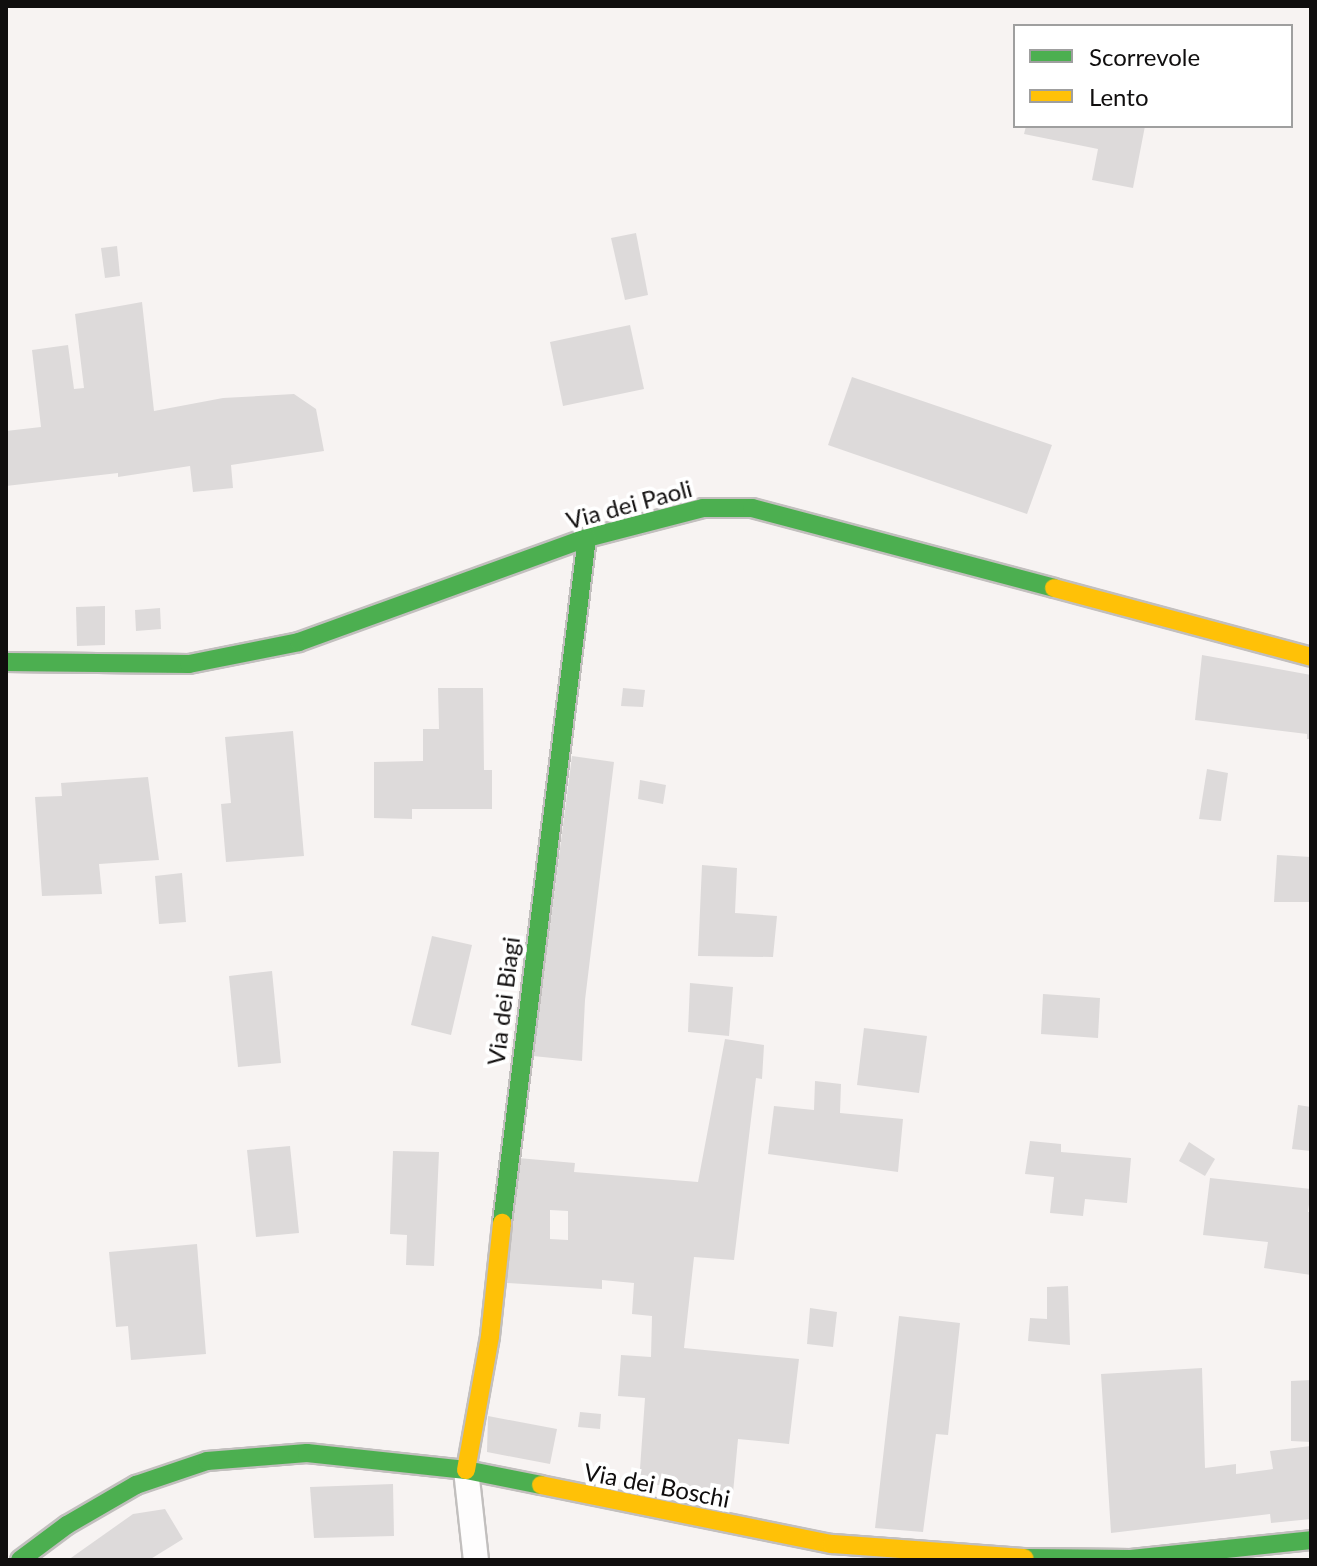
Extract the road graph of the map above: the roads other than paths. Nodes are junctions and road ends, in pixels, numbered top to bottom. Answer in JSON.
{"nodes":[{"id":1,"x":587,"y":538,"type":"junction"},
{"id":2,"x":1311,"y":657,"type":"edge"},
{"id":3,"x":6,"y":662,"type":"edge"},
{"id":4,"x":466,"y":1470,"type":"junction"},
{"id":5,"x":1311,"y":1540,"type":"edge"},
{"id":6,"x":20,"y":1560,"type":"edge"},
{"id":7,"x":476,"y":1560,"type":"edge"}],
"edges":[{"from":1,"to":2,"type":"street","name":"Via dei Paoli"},
{"from":1,"to":3,"type":"street","name":"Via dei Paoli"},
{"from":1,"to":4,"type":"street","name":"Via dei Biagi"},
{"from":4,"to":5,"type":"street","name":"Via dei Boschi"},
{"from":4,"to":6,"type":"street","name":"Via dei Boschi"},
{"from":4,"to":7,"type":"lane"}]}
